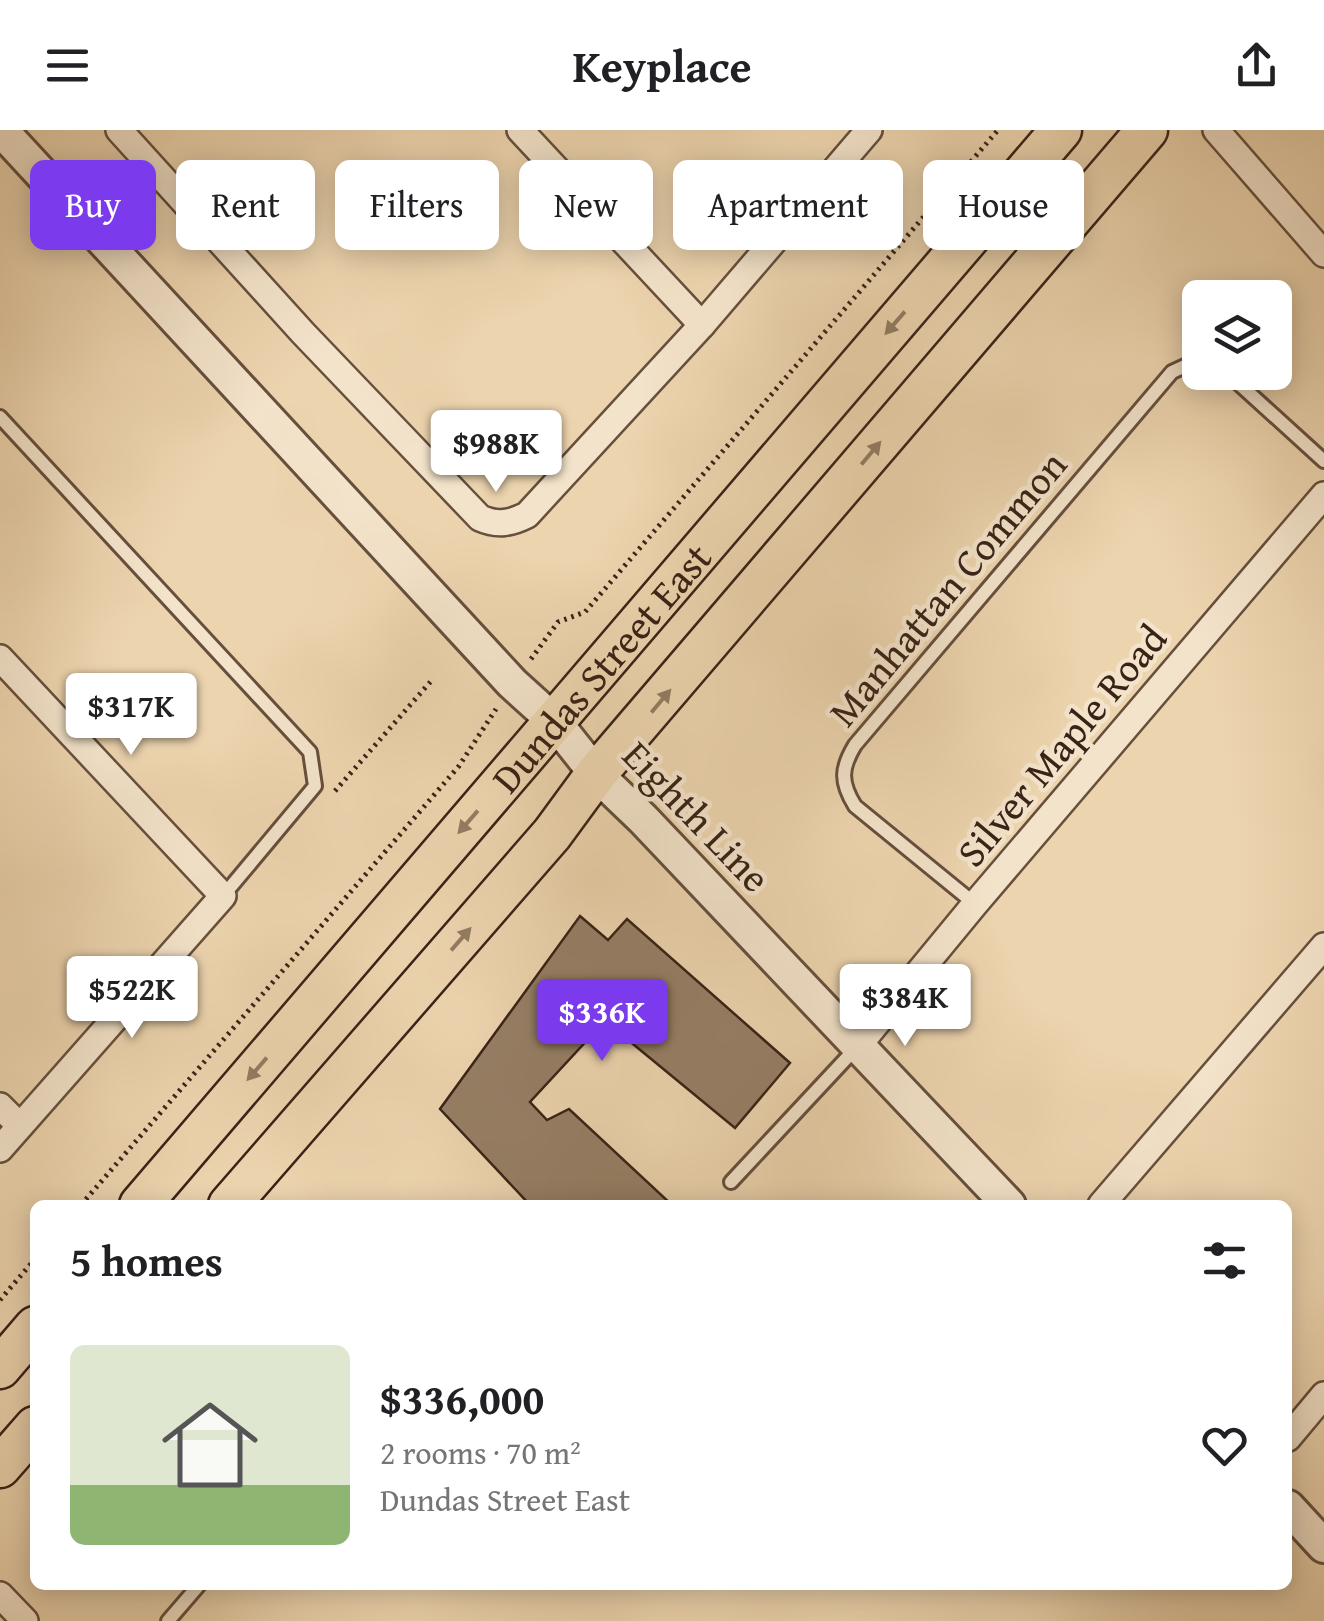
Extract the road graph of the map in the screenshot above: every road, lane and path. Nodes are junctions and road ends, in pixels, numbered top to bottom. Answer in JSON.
{"nodes":[{"id":1,"x":1,"y":130,"type":"edge"},
{"id":2,"x":119,"y":130,"type":"edge"},
{"id":3,"x":520,"y":130,"type":"edge"},
{"id":4,"x":869,"y":130,"type":"edge"},
{"id":5,"x":998,"y":130,"type":"edge"},
{"id":6,"x":1061,"y":130,"type":"edge"},
{"id":7,"x":1147,"y":130,"type":"edge"},
{"id":8,"x":1216,"y":130,"type":"edge"},
{"id":9,"x":1324,"y":254,"type":"edge"},
{"id":10,"x":702,"y":325,"type":"junction"},
{"id":11,"x":1182,"y":367,"type":"edge"},
{"id":12,"x":1246,"y":390,"type":"edge"},
{"id":13,"x":0,"y":417,"type":"edge"},
{"id":14,"x":1324,"y":461,"type":"edge"},
{"id":15,"x":1324,"y":494,"type":"edge"},
{"id":16,"x":0,"y":658,"type":"edge"},
{"id":17,"x":432,"y":680,"type":"dead end"},
{"id":18,"x":512,"y":683,"type":"junction"},
{"id":19,"x":554,"y":722,"type":"junction"},
{"id":20,"x":596,"y":774,"type":"junction"},
{"id":21,"x":315,"y":786,"type":"junction"},
{"id":22,"x":223,"y":896,"type":"junction"},
{"id":23,"x":975,"y":904,"type":"junction"},
{"id":24,"x":1324,"y":946,"type":"edge"},
{"id":25,"x":858,"y":1046,"type":"junction"},
{"id":26,"x":0,"y":1106,"type":"edge"},
{"id":27,"x":20,"y":1126,"type":"junction"},
{"id":28,"x":0,"y":1149,"type":"edge"},
{"id":29,"x":731,"y":1182,"type":"dead end"},
{"id":30,"x":85,"y":1200,"type":"edge"},
{"id":31,"x":144,"y":1200,"type":"edge"},
{"id":32,"x":233,"y":1200,"type":"edge"},
{"id":33,"x":1004,"y":1200,"type":"edge"},
{"id":34,"x":1105,"y":1200,"type":"edge"},
{"id":35,"x":30,"y":1265,"type":"edge"},
{"id":36,"x":0,"y":1300,"type":"edge"},
{"id":37,"x":30,"y":1333,"type":"edge"},
{"id":38,"x":0,"y":1368,"type":"edge"},
{"id":39,"x":1324,"y":1396,"type":"edge"},
{"id":40,"x":30,"y":1433,"type":"edge"},
{"id":41,"x":1292,"y":1433,"type":"edge"},
{"id":42,"x":0,"y":1467,"type":"edge"},
{"id":43,"x":1292,"y":1510,"type":"edge"},
{"id":44,"x":1324,"y":1546,"type":"edge"},
{"id":45,"x":194,"y":1590,"type":"edge"},
{"id":46,"x":0,"y":1596,"type":"edge"},
{"id":47,"x":25,"y":1621,"type":"edge"},
{"id":48,"x":168,"y":1621,"type":"edge"}],
"edges":[{"from":1,"to":18,"type":"street","name":"Eighth Line"},
{"from":2,"to":10,"type":"street"},
{"from":3,"to":10,"type":"street"},
{"from":4,"to":10,"type":"street"},
{"from":5,"to":18,"type":"path"},
{"from":6,"to":19,"type":"main road","name":"Dundas Street East","one_way":true},
{"from":20,"to":7,"type":"main road","name":"Dundas Street East","one_way":true},
{"from":8,"to":9,"type":"street"},
{"from":11,"to":23,"type":"lane","name":"Manhattan Common"},
{"from":12,"to":14,"type":"lane"},
{"from":13,"to":21,"type":"lane"},
{"from":15,"to":23,"type":"street","name":"Silver Maple Road"},
{"from":16,"to":22,"type":"street"},
{"from":17,"to":21,"type":"path"},
{"from":18,"to":19,"type":"street","name":"Eighth Line"},
{"from":18,"to":30,"type":"path"},
{"from":19,"to":20,"type":"street","name":"Eighth Line"},
{"from":19,"to":31,"type":"main road","name":"Dundas Street East","one_way":true},
{"from":20,"to":25,"type":"street","name":"Eighth Line"},
{"from":32,"to":20,"type":"main road","name":"Dundas Street East","one_way":true},
{"from":21,"to":22,"type":"lane"},
{"from":22,"to":27,"type":"street"},
{"from":23,"to":25,"type":"street","name":"Silver Maple Road"},
{"from":24,"to":34,"type":"street"},
{"from":25,"to":29,"type":"lane"},
{"from":25,"to":33,"type":"street","name":"Eighth Line"},
{"from":26,"to":27,"type":"street"},
{"from":27,"to":28,"type":"street"},
{"from":35,"to":36,"type":"path"},
{"from":37,"to":38,"type":"main road"},
{"from":39,"to":41,"type":"street"},
{"from":40,"to":42,"type":"main road"},
{"from":43,"to":44,"type":"street"},
{"from":45,"to":48,"type":"lane"},
{"from":46,"to":47,"type":"street"}]}
